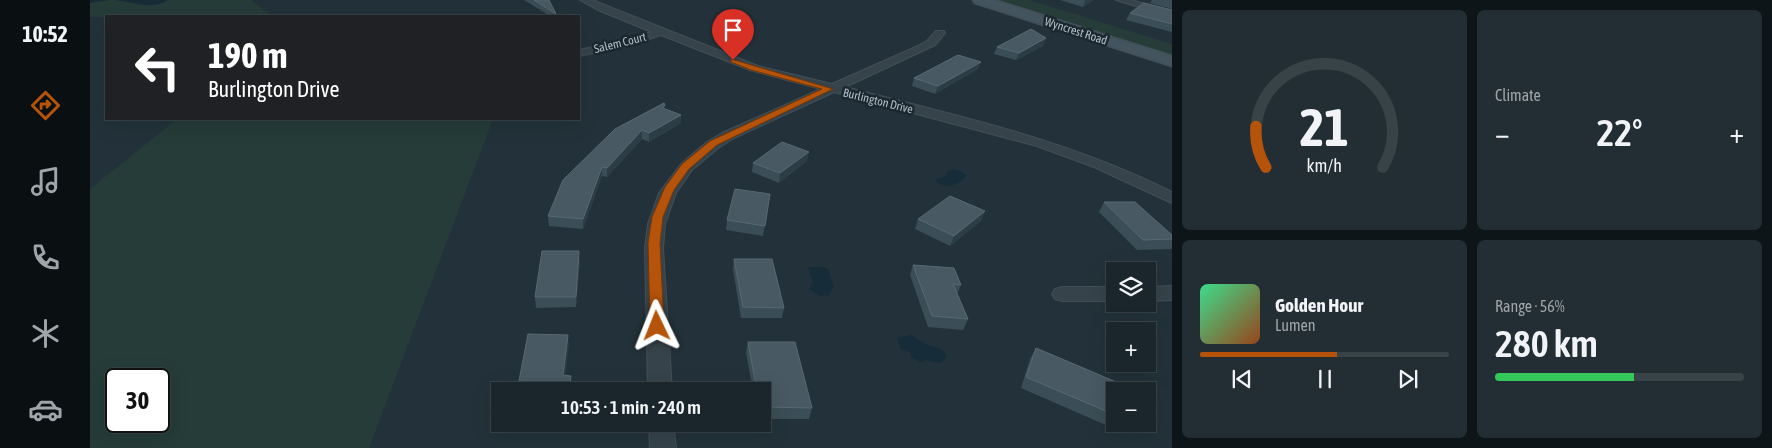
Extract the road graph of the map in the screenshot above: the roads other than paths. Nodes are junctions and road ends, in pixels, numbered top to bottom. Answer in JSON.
{"nodes":[{"id":1,"x":585,"y":0,"type":"edge"},
{"id":2,"x":980,"y":0,"type":"edge"},
{"id":3,"x":1122,"y":0,"type":"edge"},
{"id":4,"x":1172,"y":14,"type":"edge"},
{"id":5,"x":661,"y":32,"type":"junction"},
{"id":6,"x":940,"y":34,"type":"dead end"},
{"id":7,"x":580,"y":53,"type":"edge"},
{"id":8,"x":1172,"y":61,"type":"edge"},
{"id":9,"x":829,"y":89,"type":"junction"},
{"id":10,"x":1172,"y":198,"type":"edge"},
{"id":11,"x":1172,"y":293,"type":"edge"},
{"id":12,"x":1062,"y":294,"type":"dead end"},
{"id":13,"x":1106,"y":294,"type":"edge"},
{"id":14,"x":1156,"y":294,"type":"edge"},
{"id":15,"x":660,"y":382,"type":"edge"},
{"id":16,"x":662,"y":432,"type":"edge"},
{"id":17,"x":662,"y":448,"type":"edge"}],
"edges":[{"from":1,"to":5,"type":"street","name":"Burlington Drive"},
{"from":2,"to":8,"type":"street","name":"Wyncrest Road"},
{"from":3,"to":4,"type":"street"},
{"from":5,"to":7,"type":"street","name":"Salem Court"},
{"from":5,"to":9,"type":"street","name":"Burlington Drive"},
{"from":6,"to":9,"type":"street"},
{"from":9,"to":10,"type":"street","name":"Burlington Drive"},
{"from":9,"to":15,"type":"street"},
{"from":11,"to":14,"type":"street"},
{"from":12,"to":13,"type":"street"},
{"from":16,"to":17,"type":"street"}]}
